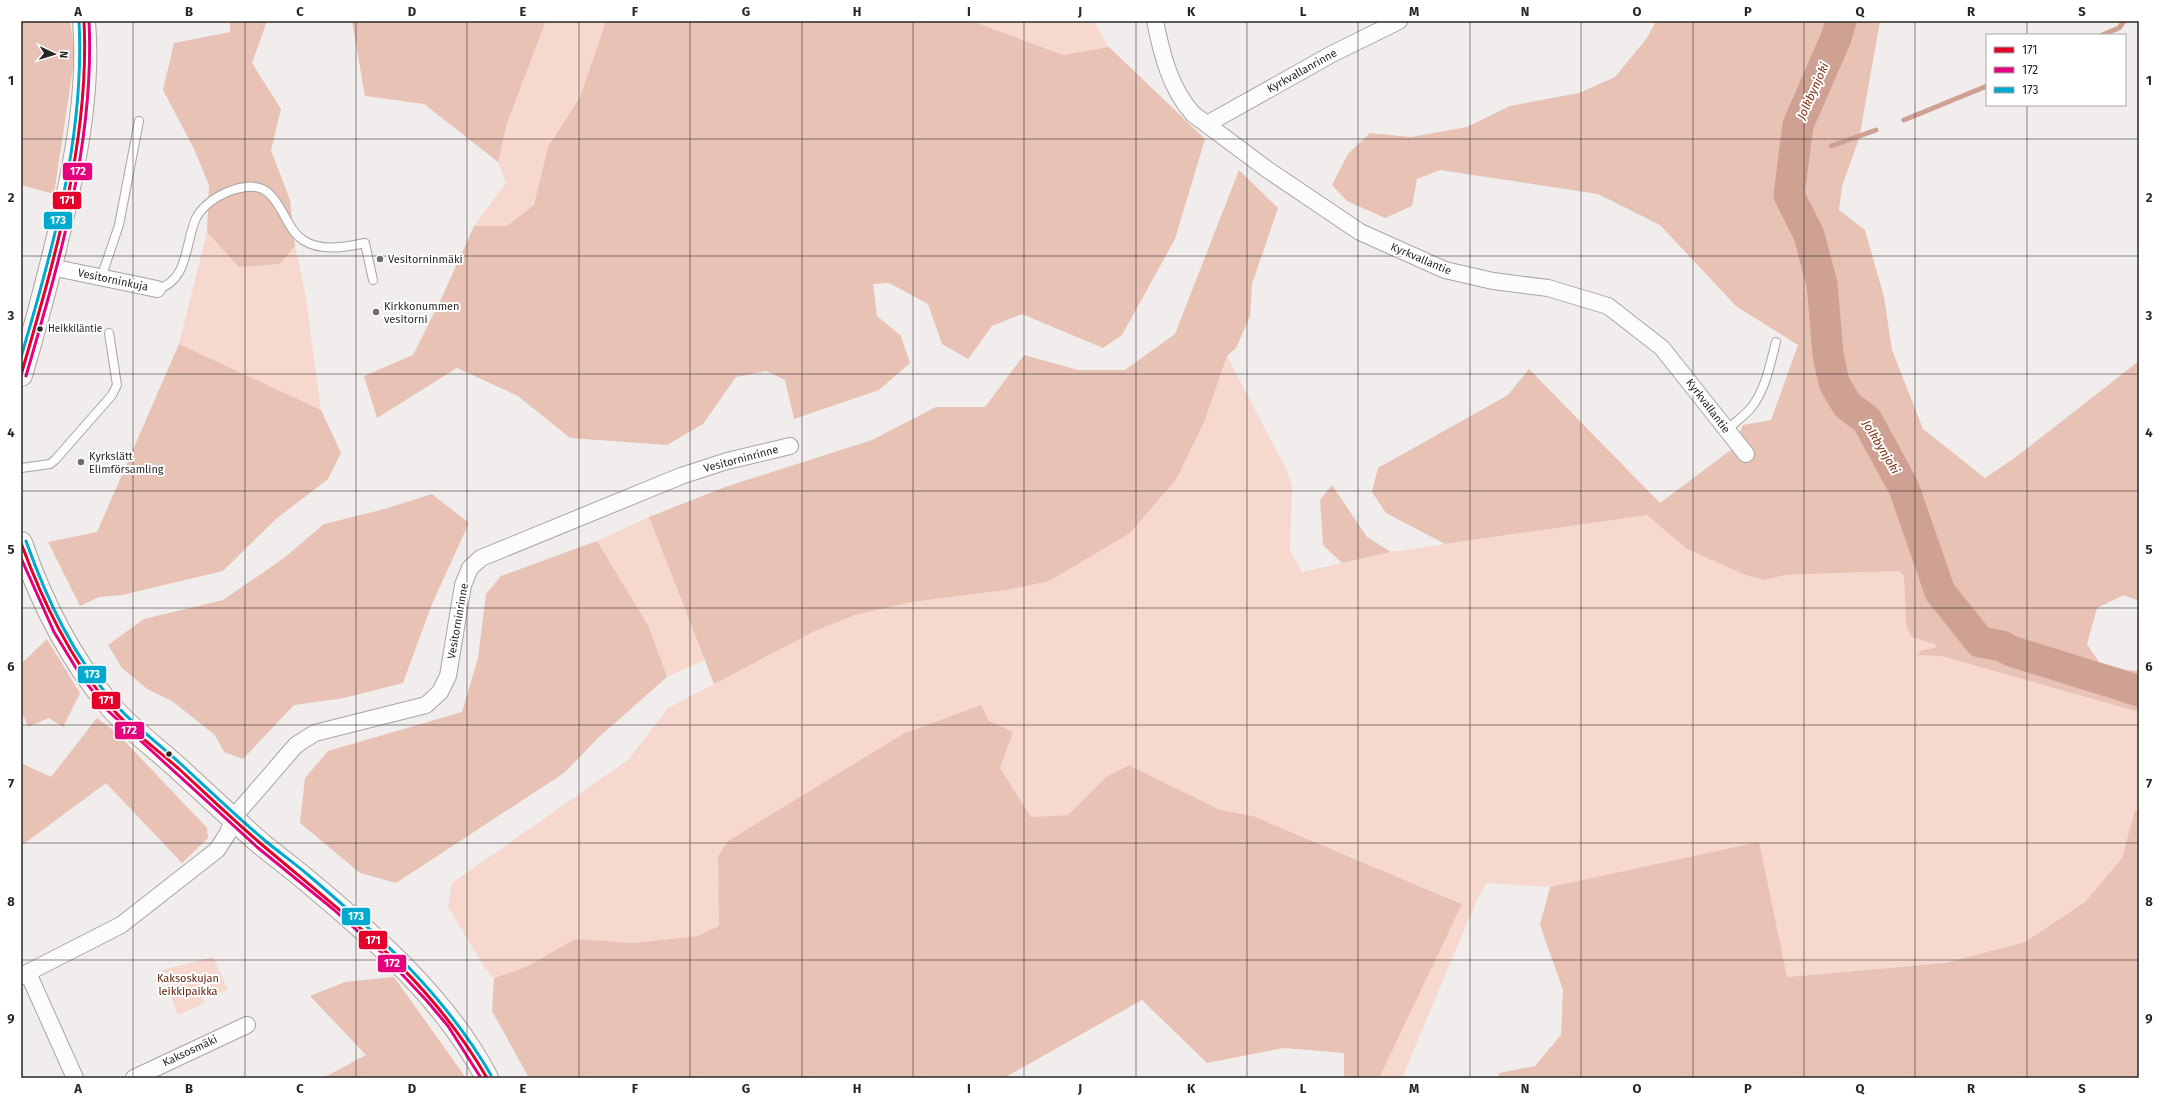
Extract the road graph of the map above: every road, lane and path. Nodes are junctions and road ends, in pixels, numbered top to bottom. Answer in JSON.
{"nodes":[{"id":1,"x":84,"y":21,"type":"edge"},
{"id":2,"x":1155,"y":21,"type":"edge"},
{"id":3,"x":1399,"y":21,"type":"edge"},
{"id":4,"x":139,"y":121,"type":"dead end"},
{"id":5,"x":1207,"y":124,"type":"junction"},
{"id":6,"x":51,"y":266,"type":"junction"},
{"id":7,"x":101,"y":278,"type":"junction"},
{"id":8,"x":373,"y":280,"type":"dead end"},
{"id":9,"x":157,"y":289,"type":"joint"},
{"id":10,"x":109,"y":333,"type":"dead end"},
{"id":11,"x":1776,"y":342,"type":"dead end"},
{"id":12,"x":21,"y":375,"type":"edge"},
{"id":13,"x":1726,"y":431,"type":"junction"},
{"id":14,"x":790,"y":446,"type":"dead end"},
{"id":15,"x":1746,"y":454,"type":"dead end"},
{"id":16,"x":21,"y":468,"type":"edge"},
{"id":17,"x":21,"y":543,"type":"edge"},
{"id":18,"x":233,"y":818,"type":"junction"},
{"id":19,"x":25,"y":975,"type":"edge"},
{"id":20,"x":246,"y":1025,"type":"dead end"},
{"id":21,"x":75,"y":1078,"type":"edge"},
{"id":22,"x":134,"y":1078,"type":"edge"},
{"id":23,"x":487,"y":1078,"type":"edge"}],
"edges":[{"from":1,"to":6,"type":"main road"},
{"from":2,"to":5,"type":"street","name":"Kyrkvallantie"},
{"from":3,"to":5,"type":"street","name":"Kyrkvallanrinne"},
{"from":4,"to":7,"type":"lane"},
{"from":5,"to":13,"type":"street","name":"Kyrkvallantie"},
{"from":6,"to":7,"type":"street","name":"Vesitorninkuja"},
{"from":6,"to":12,"type":"main road"},
{"from":7,"to":9,"type":"street","name":"Vesitorninkuja"},
{"from":8,"to":9,"type":"lane","name":"Vesitorninkuja"},
{"from":10,"to":16,"type":"lane"},
{"from":11,"to":13,"type":"lane"},
{"from":13,"to":15,"type":"street","name":"Kyrkvallantie"},
{"from":14,"to":18,"type":"street","name":"Vesitorninrinne"},
{"from":17,"to":18,"type":"main road"},
{"from":18,"to":19,"type":"street","name":"Vesitorninrinne"},
{"from":18,"to":23,"type":"main road"},
{"from":19,"to":21,"type":"street"},
{"from":20,"to":22,"type":"street","name":"Kaksosmäki"}]}
